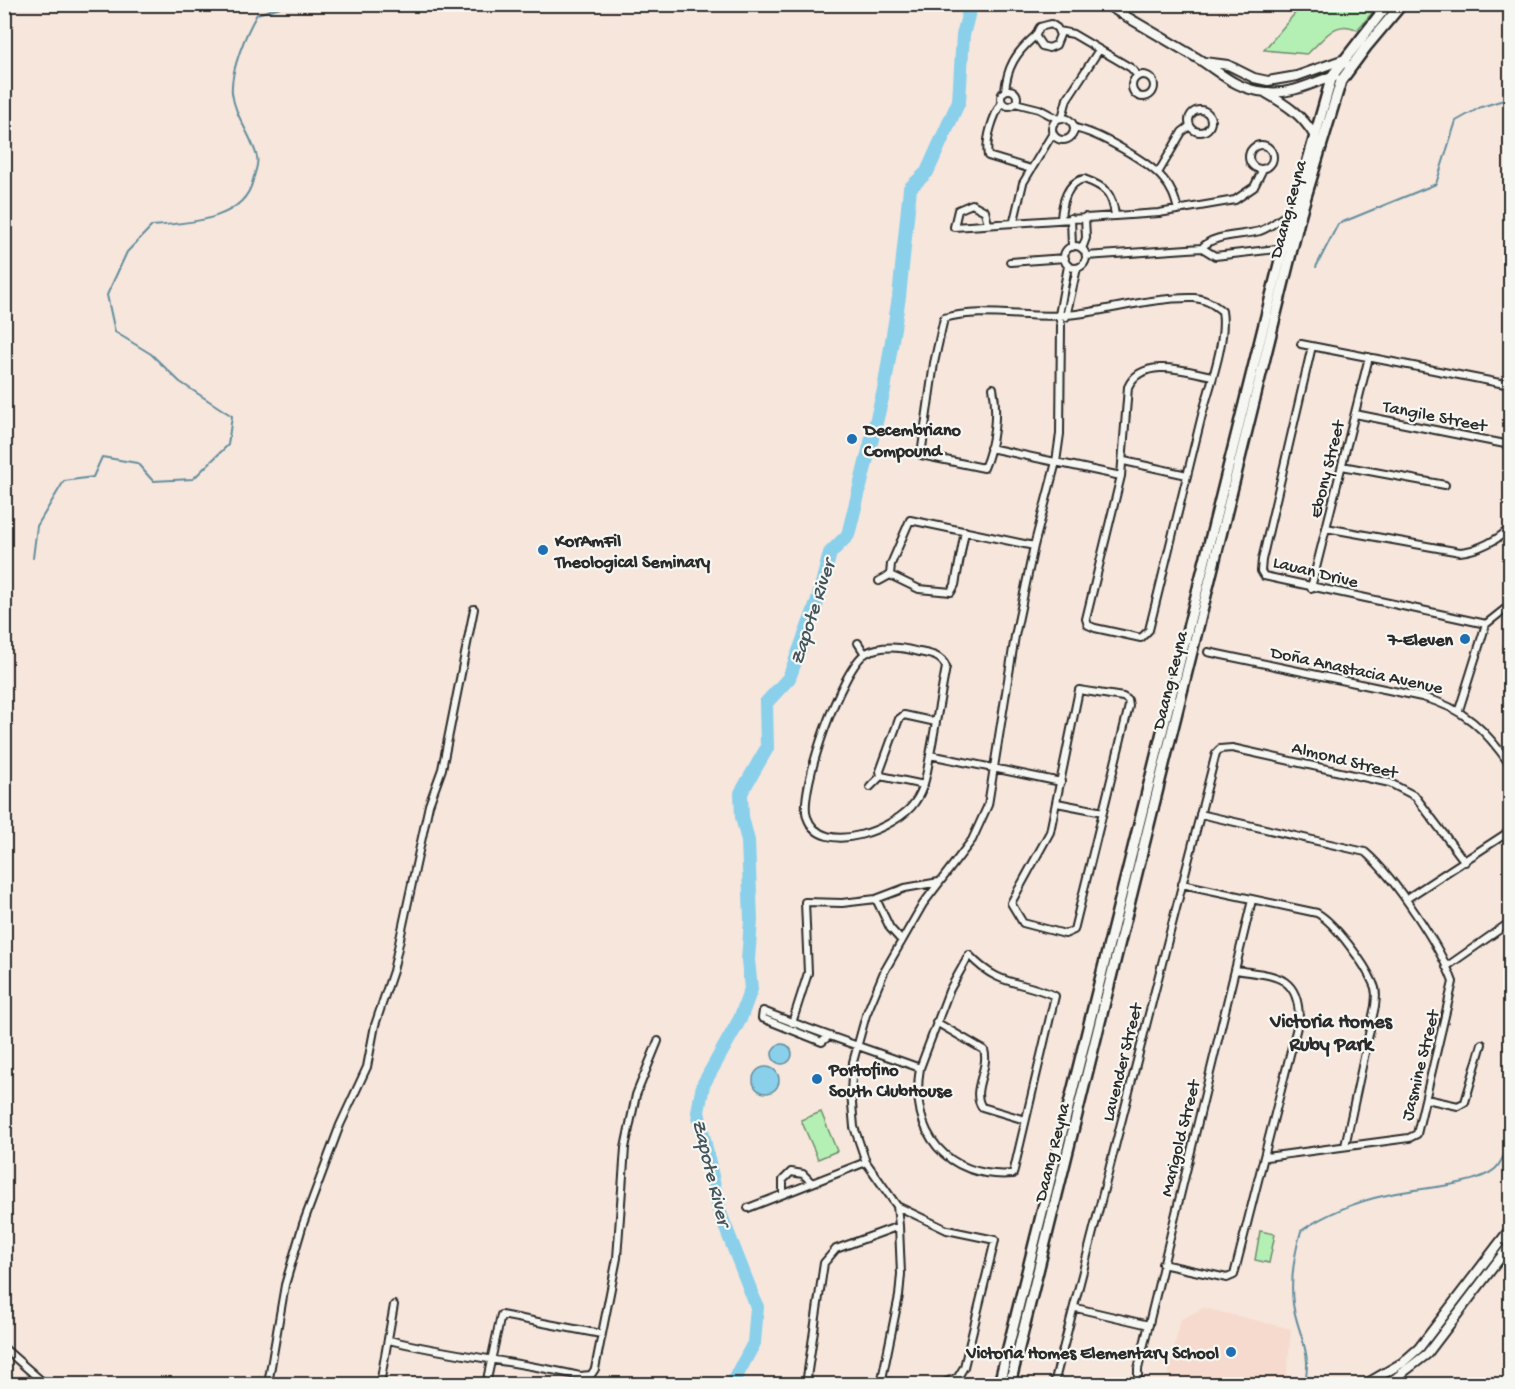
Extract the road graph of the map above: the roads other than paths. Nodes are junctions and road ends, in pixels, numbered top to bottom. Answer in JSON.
{"nodes":[{"id":1,"x":1105,"y":4,"type":"edge"},
{"id":2,"x":1388,"y":4,"type":"edge"},
{"id":3,"x":1402,"y":4,"type":"edge"},
{"id":4,"x":1059,"y":31,"type":"junction"},
{"id":5,"x":1036,"y":37,"type":"junction"},
{"id":6,"x":1099,"y":50,"type":"junction"},
{"id":7,"x":1342,"y":60,"type":"junction"},
{"id":8,"x":1203,"y":62,"type":"junction"},
{"id":9,"x":1350,"y":67,"type":"junction"},
{"id":10,"x":1138,"y":76,"type":"dead end"},
{"id":11,"x":1332,"y":76,"type":"junction"},
{"id":12,"x":1341,"y":81,"type":"junction"},
{"id":13,"x":1005,"y":91,"type":"junction"},
{"id":14,"x":1265,"y":92,"type":"junction"},
{"id":15,"x":1002,"y":102,"type":"junction"},
{"id":16,"x":1015,"y":103,"type":"junction"},
{"id":17,"x":1060,"y":119,"type":"junction"},
{"id":18,"x":1190,"y":126,"type":"dead end"},
{"id":19,"x":1074,"y":128,"type":"junction"},
{"id":20,"x":1053,"y":133,"type":"junction"},
{"id":21,"x":1314,"y":135,"type":"junction"},
{"id":22,"x":1263,"y":169,"type":"dead end"},
{"id":23,"x":1031,"y":170,"type":"junction"},
{"id":24,"x":1158,"y":173,"type":"junction"},
{"id":25,"x":1178,"y":210,"type":"junction"},
{"id":26,"x":1297,"y":212,"type":"junction"},
{"id":27,"x":1115,"y":216,"type":"junction"},
{"id":28,"x":1085,"y":217,"type":"junction"},
{"id":29,"x":1071,"y":218,"type":"junction"},
{"id":30,"x":1061,"y":219,"type":"junction"},
{"id":31,"x":1014,"y":221,"type":"junction"},
{"id":32,"x":988,"y":224,"type":"junction"},
{"id":33,"x":1072,"y":247,"type":"junction"},
{"id":34,"x":1202,"y":248,"type":"junction"},
{"id":35,"x":1282,"y":248,"type":"junction"},
{"id":36,"x":1082,"y":249,"type":"junction"},
{"id":37,"x":1293,"y":250,"type":"junction"},
{"id":38,"x":1086,"y":256,"type":"junction"},
{"id":39,"x":1065,"y":258,"type":"junction"},
{"id":40,"x":1011,"y":262,"type":"dead end"},
{"id":41,"x":1068,"y":266,"type":"junction"},
{"id":42,"x":1077,"y":268,"type":"junction"},
{"id":43,"x":1063,"y":315,"type":"junction"},
{"id":44,"x":1301,"y":344,"type":"dead end"},
{"id":45,"x":1312,"y":346,"type":"junction"},
{"id":46,"x":1369,"y":357,"type":"junction"},
{"id":47,"x":1212,"y":376,"type":"junction"},
{"id":48,"x":1510,"y":385,"type":"edge"},
{"id":49,"x":993,"y":388,"type":"dead end"},
{"id":50,"x":1355,"y":414,"type":"junction"},
{"id":51,"x":1510,"y":445,"type":"edge"},
{"id":52,"x":990,"y":448,"type":"junction"},
{"id":53,"x":1124,"y":461,"type":"junction"},
{"id":54,"x":1056,"y":462,"type":"junction"},
{"id":55,"x":1342,"y":466,"type":"junction"},
{"id":56,"x":1187,"y":475,"type":"junction"},
{"id":57,"x":1121,"y":476,"type":"junction"},
{"id":58,"x":1445,"y":485,"type":"dead end"},
{"id":59,"x":1510,"y":526,"type":"edge"},
{"id":60,"x":1326,"y":528,"type":"junction"},
{"id":61,"x":965,"y":531,"type":"junction"},
{"id":62,"x":1034,"y":546,"type":"junction"},
{"id":63,"x":890,"y":575,"type":"junction"},
{"id":64,"x":879,"y":582,"type":"dead end"},
{"id":65,"x":1311,"y":588,"type":"junction"},
{"id":66,"x":1510,"y":605,"type":"edge"},
{"id":67,"x":474,"y":609,"type":"dead end"},
{"id":68,"x":1486,"y":624,"type":"junction"},
{"id":69,"x":858,"y":643,"type":"dead end"},
{"id":70,"x":1182,"y":651,"type":"junction"},
{"id":71,"x":1208,"y":652,"type":"dead end"},
{"id":72,"x":1193,"y":653,"type":"junction"},
{"id":73,"x":865,"y":654,"type":"junction"},
{"id":74,"x":1459,"y":710,"type":"junction"},
{"id":75,"x":936,"y":722,"type":"junction"},
{"id":76,"x":1220,"y":749,"type":"joint"},
{"id":77,"x":930,"y":755,"type":"junction"},
{"id":78,"x":1510,"y":765,"type":"edge"},
{"id":79,"x":996,"y":768,"type":"junction"},
{"id":80,"x":880,"y":776,"type":"junction"},
{"id":81,"x":1061,"y":783,"type":"junction"},
{"id":82,"x":924,"y":785,"type":"junction"},
{"id":83,"x":870,"y":787,"type":"dead end"},
{"id":84,"x":1058,"y":803,"type":"junction"},
{"id":85,"x":1102,"y":812,"type":"junction"},
{"id":86,"x":1200,"y":814,"type":"junction"},
{"id":87,"x":1510,"y":831,"type":"edge"},
{"id":88,"x":1465,"y":862,"type":"junction"},
{"id":89,"x":939,"y":882,"type":"junction"},
{"id":90,"x":1182,"y":884,"type":"junction"},
{"id":91,"x":876,"y":899,"type":"junction"},
{"id":92,"x":1406,"y":899,"type":"junction"},
{"id":93,"x":1252,"y":900,"type":"junction"},
{"id":94,"x":1506,"y":925,"type":"dead end"},
{"id":95,"x":901,"y":940,"type":"junction"},
{"id":96,"x":1446,"y":967,"type":"junction"},
{"id":97,"x":1236,"y":970,"type":"junction"},
{"id":98,"x":936,"y":1022,"type":"junction"},
{"id":99,"x":792,"y":1023,"type":"junction"},
{"id":100,"x":828,"y":1037,"type":"junction"},
{"id":101,"x":658,"y":1041,"type":"dead end"},
{"id":102,"x":1482,"y":1044,"type":"dead end"},
{"id":103,"x":857,"y":1047,"type":"junction"},
{"id":104,"x":920,"y":1068,"type":"junction"},
{"id":105,"x":1426,"y":1100,"type":"junction"},
{"id":106,"x":1025,"y":1120,"type":"junction"},
{"id":107,"x":1345,"y":1146,"type":"junction"},
{"id":108,"x":1266,"y":1157,"type":"junction"},
{"id":109,"x":866,"y":1162,"type":"junction"},
{"id":110,"x":812,"y":1183,"type":"junction"},
{"id":111,"x":783,"y":1194,"type":"junction"},
{"id":112,"x":897,"y":1206,"type":"junction"},
{"id":113,"x":748,"y":1208,"type":"dead end"},
{"id":114,"x":899,"y":1226,"type":"junction"},
{"id":115,"x":1510,"y":1228,"type":"edge"},
{"id":116,"x":1510,"y":1245,"type":"edge"},
{"id":117,"x":1162,"y":1264,"type":"junction"},
{"id":118,"x":394,"y":1305,"type":"dead end"},
{"id":119,"x":1076,"y":1308,"type":"junction"},
{"id":120,"x":1149,"y":1325,"type":"junction"},
{"id":121,"x":601,"y":1334,"type":"junction"},
{"id":122,"x":389,"y":1340,"type":"junction"},
{"id":123,"x":4,"y":1348,"type":"edge"},
{"id":124,"x":492,"y":1359,"type":"junction"},
{"id":125,"x":881,"y":1383,"type":"edge"},
{"id":126,"x":45,"y":1384,"type":"edge"},
{"id":127,"x":268,"y":1384,"type":"edge"},
{"id":128,"x":380,"y":1384,"type":"edge"},
{"id":129,"x":486,"y":1384,"type":"edge"},
{"id":130,"x":806,"y":1384,"type":"edge"},
{"id":131,"x":901,"y":1384,"type":"edge"},
{"id":132,"x":941,"y":1384,"type":"edge"},
{"id":133,"x":999,"y":1384,"type":"edge"},
{"id":134,"x":1010,"y":1384,"type":"edge"},
{"id":135,"x":1054,"y":1384,"type":"edge"},
{"id":136,"x":1138,"y":1384,"type":"edge"},
{"id":137,"x":1366,"y":1384,"type":"edge"},
{"id":138,"x":1388,"y":1384,"type":"edge"}],
"edges":[{"from":1,"to":8,"type":"street"},
{"from":2,"to":7,"type":"main road","name":"Daang Reyna"},
{"from":3,"to":9,"type":"main road","name":"Daang Reyna"},
{"from":4,"to":5,"type":"street"},
{"from":4,"to":5,"type":"street"},
{"from":4,"to":6,"type":"street"},
{"from":5,"to":13,"type":"street"},
{"from":6,"to":10,"type":"street"},
{"from":6,"to":17,"type":"street"},
{"from":7,"to":8,"type":"street"},
{"from":7,"to":9,"type":"street"},
{"from":7,"to":11,"type":"main road","name":"Daang Reyna"},
{"from":8,"to":14,"type":"street"},
{"from":9,"to":12,"type":"main road","name":"Daang Reyna"},
{"from":11,"to":12,"type":"street"},
{"from":11,"to":14,"type":"street"},
{"from":11,"to":21,"type":"main road","name":"Daang Reyna"},
{"from":12,"to":26,"type":"main road","name":"Daang Reyna"},
{"from":13,"to":15,"type":"street"},
{"from":13,"to":16,"type":"street"},
{"from":14,"to":21,"type":"street"},
{"from":15,"to":16,"type":"street"},
{"from":15,"to":23,"type":"street"},
{"from":16,"to":17,"type":"street"},
{"from":17,"to":19,"type":"street"},
{"from":17,"to":20,"type":"street"},
{"from":18,"to":24,"type":"street"},
{"from":19,"to":20,"type":"street"},
{"from":19,"to":24,"type":"street"},
{"from":20,"to":23,"type":"street"},
{"from":21,"to":26,"type":"main road","name":"Daang Reyna"},
{"from":22,"to":25,"type":"street"},
{"from":23,"to":31,"type":"street"},
{"from":24,"to":25,"type":"street"},
{"from":25,"to":27,"type":"street"},
{"from":26,"to":34,"type":"street"},
{"from":26,"to":35,"type":"main road","name":"Daang Reyna"},
{"from":26,"to":37,"type":"main road","name":"Daang Reyna"},
{"from":27,"to":28,"type":"street"},
{"from":27,"to":30,"type":"street"},
{"from":28,"to":29,"type":"street"},
{"from":28,"to":36,"type":"street"},
{"from":29,"to":30,"type":"street"},
{"from":29,"to":33,"type":"street"},
{"from":30,"to":31,"type":"street"},
{"from":31,"to":32,"type":"street"},
{"from":32,"to":32,"type":"street"},
{"from":33,"to":36,"type":"street"},
{"from":33,"to":39,"type":"street"},
{"from":34,"to":35,"type":"street"},
{"from":34,"to":38,"type":"street"},
{"from":35,"to":37,"type":"street"},
{"from":35,"to":70,"type":"main road","name":"Daang Reyna"},
{"from":36,"to":38,"type":"street"},
{"from":37,"to":72,"type":"main road","name":"Daang Reyna"},
{"from":38,"to":42,"type":"street"},
{"from":39,"to":40,"type":"street"},
{"from":39,"to":41,"type":"street"},
{"from":41,"to":42,"type":"street"},
{"from":41,"to":43,"type":"street"},
{"from":42,"to":43,"type":"street"},
{"from":43,"to":47,"type":"street"},
{"from":43,"to":52,"type":"street"},
{"from":43,"to":54,"type":"street"},
{"from":44,"to":45,"type":"street"},
{"from":45,"to":46,"type":"street"},
{"from":45,"to":65,"type":"street","name":"Lauan Drive"},
{"from":46,"to":48,"type":"street"},
{"from":46,"to":50,"type":"street","name":"Ebony Street"},
{"from":47,"to":53,"type":"street"},
{"from":47,"to":56,"type":"street"},
{"from":49,"to":52,"type":"street"},
{"from":50,"to":51,"type":"street","name":"Tangile Street"},
{"from":50,"to":55,"type":"street","name":"Ebony Street"},
{"from":52,"to":54,"type":"street"},
{"from":53,"to":56,"type":"street"},
{"from":53,"to":57,"type":"street"},
{"from":54,"to":57,"type":"street"},
{"from":54,"to":62,"type":"street"},
{"from":55,"to":58,"type":"street"},
{"from":55,"to":60,"type":"street","name":"Ebony Street"},
{"from":56,"to":57,"type":"street"},
{"from":59,"to":60,"type":"street"},
{"from":60,"to":65,"type":"street","name":"Ebony Street"},
{"from":61,"to":62,"type":"street"},
{"from":61,"to":63,"type":"street"},
{"from":61,"to":63,"type":"street"},
{"from":62,"to":79,"type":"street"},
{"from":63,"to":64,"type":"street"},
{"from":65,"to":68,"type":"street","name":"Lauan Drive"},
{"from":66,"to":68,"type":"street"},
{"from":67,"to":127,"type":"street"},
{"from":68,"to":74,"type":"street"},
{"from":69,"to":73,"type":"street"},
{"from":70,"to":72,"type":"main road"},
{"from":70,"to":133,"type":"main road","name":"Daang Reyna"},
{"from":71,"to":74,"type":"street","name":"Doña Anastacia Avenue"},
{"from":72,"to":134,"type":"main road","name":"Daang Reyna"},
{"from":73,"to":75,"type":"street"},
{"from":73,"to":82,"type":"street"},
{"from":74,"to":78,"type":"street","name":"Doña Anastacia Avenue"},
{"from":75,"to":77,"type":"street"},
{"from":75,"to":80,"type":"street"},
{"from":76,"to":86,"type":"street","name":"Lavender Street"},
{"from":76,"to":88,"type":"street","name":"Almond Street"},
{"from":77,"to":79,"type":"street"},
{"from":77,"to":82,"type":"street"},
{"from":79,"to":81,"type":"street"},
{"from":79,"to":89,"type":"street"},
{"from":80,"to":82,"type":"street"},
{"from":80,"to":83,"type":"street"},
{"from":81,"to":84,"type":"street"},
{"from":81,"to":85,"type":"street"},
{"from":84,"to":85,"type":"street"},
{"from":84,"to":85,"type":"street"},
{"from":86,"to":90,"type":"street","name":"Lavender Street"},
{"from":86,"to":92,"type":"street","name":"Jasmine Street"},
{"from":87,"to":88,"type":"street"},
{"from":88,"to":92,"type":"street"},
{"from":89,"to":91,"type":"street"},
{"from":89,"to":95,"type":"street"},
{"from":90,"to":93,"type":"street"},
{"from":90,"to":119,"type":"street","name":"Lavender Street"},
{"from":91,"to":95,"type":"street"},
{"from":91,"to":99,"type":"street"},
{"from":92,"to":96,"type":"street","name":"Jasmine Street"},
{"from":93,"to":97,"type":"street","name":"Marigold Street"},
{"from":93,"to":107,"type":"street"},
{"from":94,"to":96,"type":"street"},
{"from":95,"to":103,"type":"street"},
{"from":96,"to":105,"type":"street","name":"Jasmine Street"},
{"from":97,"to":108,"type":"street"},
{"from":97,"to":117,"type":"street","name":"Marigold Street"},
{"from":98,"to":104,"type":"street"},
{"from":98,"to":106,"type":"street"},
{"from":98,"to":106,"type":"street"},
{"from":99,"to":100,"type":"street"},
{"from":99,"to":100,"type":"street"},
{"from":100,"to":103,"type":"street"},
{"from":101,"to":121,"type":"street"},
{"from":102,"to":105,"type":"street"},
{"from":103,"to":104,"type":"street"},
{"from":103,"to":109,"type":"street"},
{"from":104,"to":106,"type":"street"},
{"from":105,"to":107,"type":"street","name":"Jasmine Street"},
{"from":107,"to":108,"type":"street","name":"Jasmine Street"},
{"from":108,"to":117,"type":"street"},
{"from":109,"to":110,"type":"street"},
{"from":109,"to":112,"type":"street"},
{"from":110,"to":111,"type":"street"},
{"from":110,"to":111,"type":"street"},
{"from":111,"to":113,"type":"street"},
{"from":112,"to":114,"type":"street"},
{"from":112,"to":132,"type":"street"},
{"from":114,"to":125,"type":"street"},
{"from":114,"to":130,"type":"street"},
{"from":115,"to":137,"type":"street"},
{"from":116,"to":138,"type":"street"},
{"from":117,"to":120,"type":"street","name":"Marigold Street"},
{"from":118,"to":122,"type":"street"},
{"from":119,"to":120,"type":"street"},
{"from":119,"to":135,"type":"street","name":"Lavender Street"},
{"from":120,"to":136,"type":"street","name":"Marigold Street"},
{"from":121,"to":124,"type":"street"},
{"from":121,"to":124,"type":"street"},
{"from":122,"to":124,"type":"street"},
{"from":122,"to":128,"type":"street"},
{"from":123,"to":126,"type":"street"},
{"from":124,"to":129,"type":"street"},
{"from":125,"to":131,"type":"street"}]}
